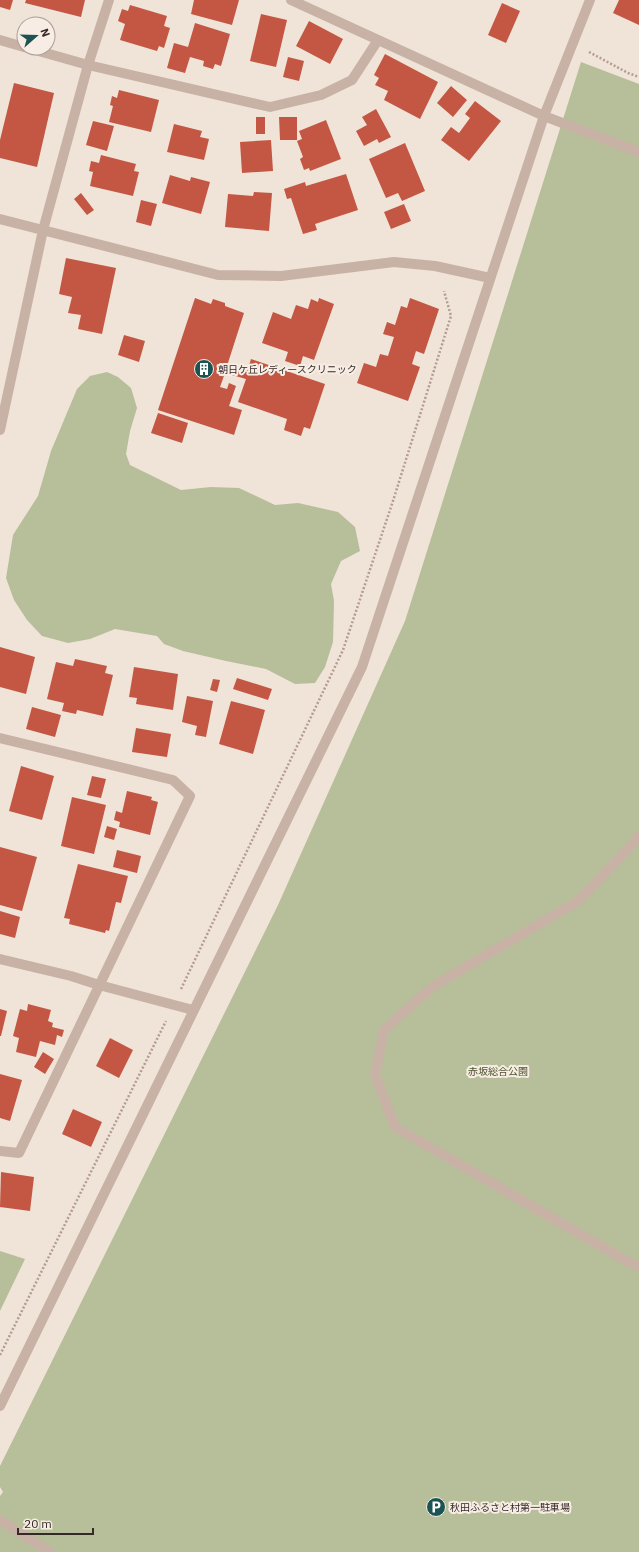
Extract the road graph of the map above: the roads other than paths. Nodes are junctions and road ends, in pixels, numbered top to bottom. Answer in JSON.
{"nodes":[{"id":1,"x":109,"y":0,"type":"edge"},
{"id":2,"x":291,"y":0,"type":"edge"},
{"id":3,"x":590,"y":0,"type":"edge"},
{"id":4,"x":0,"y":40,"type":"edge"},
{"id":5,"x":378,"y":40,"type":"junction"},
{"id":6,"x":16,"y":45,"type":"edge"},
{"id":7,"x":56,"y":56,"type":"edge"},
{"id":8,"x":88,"y":65,"type":"junction"},
{"id":9,"x":544,"y":116,"type":"junction"},
{"id":10,"x":639,"y":152,"type":"edge"},
{"id":11,"x":0,"y":220,"type":"edge"},
{"id":12,"x":43,"y":230,"type":"junction"},
{"id":13,"x":490,"y":278,"type":"junction"},
{"id":14,"x":4,"y":395,"type":"edge"},
{"id":15,"x":0,"y":430,"type":"edge"},
{"id":16,"x":0,"y":738,"type":"edge"},
{"id":17,"x":639,"y":836,"type":"edge"},
{"id":18,"x":0,"y":959,"type":"edge"},
{"id":19,"x":98,"y":985,"type":"junction"},
{"id":20,"x":193,"y":1010,"type":"junction"},
{"id":21,"x":0,"y":1151,"type":"edge"},
{"id":22,"x":639,"y":1266,"type":"edge"},
{"id":23,"x":0,"y":1406,"type":"edge"},
{"id":24,"x":0,"y":1520,"type":"edge"},
{"id":25,"x":50,"y":1552,"type":"edge"}],
"edges":[{"from":1,"to":8,"type":"street"},
{"from":2,"to":5,"type":"street"},
{"from":3,"to":9,"type":"street"},
{"from":4,"to":6,"type":"street"},
{"from":5,"to":8,"type":"street"},
{"from":5,"to":9,"type":"street"},
{"from":7,"to":8,"type":"street"},
{"from":8,"to":12,"type":"street"},
{"from":9,"to":10,"type":"street"},
{"from":9,"to":13,"type":"street"},
{"from":11,"to":12,"type":"street"},
{"from":12,"to":13,"type":"street"},
{"from":12,"to":14,"type":"street"},
{"from":13,"to":20,"type":"street"},
{"from":14,"to":15,"type":"street"},
{"from":16,"to":19,"type":"street"},
{"from":17,"to":22,"type":"street"},
{"from":18,"to":19,"type":"street"},
{"from":19,"to":20,"type":"street"},
{"from":19,"to":21,"type":"street"},
{"from":20,"to":23,"type":"street"},
{"from":24,"to":25,"type":"street"}]}
